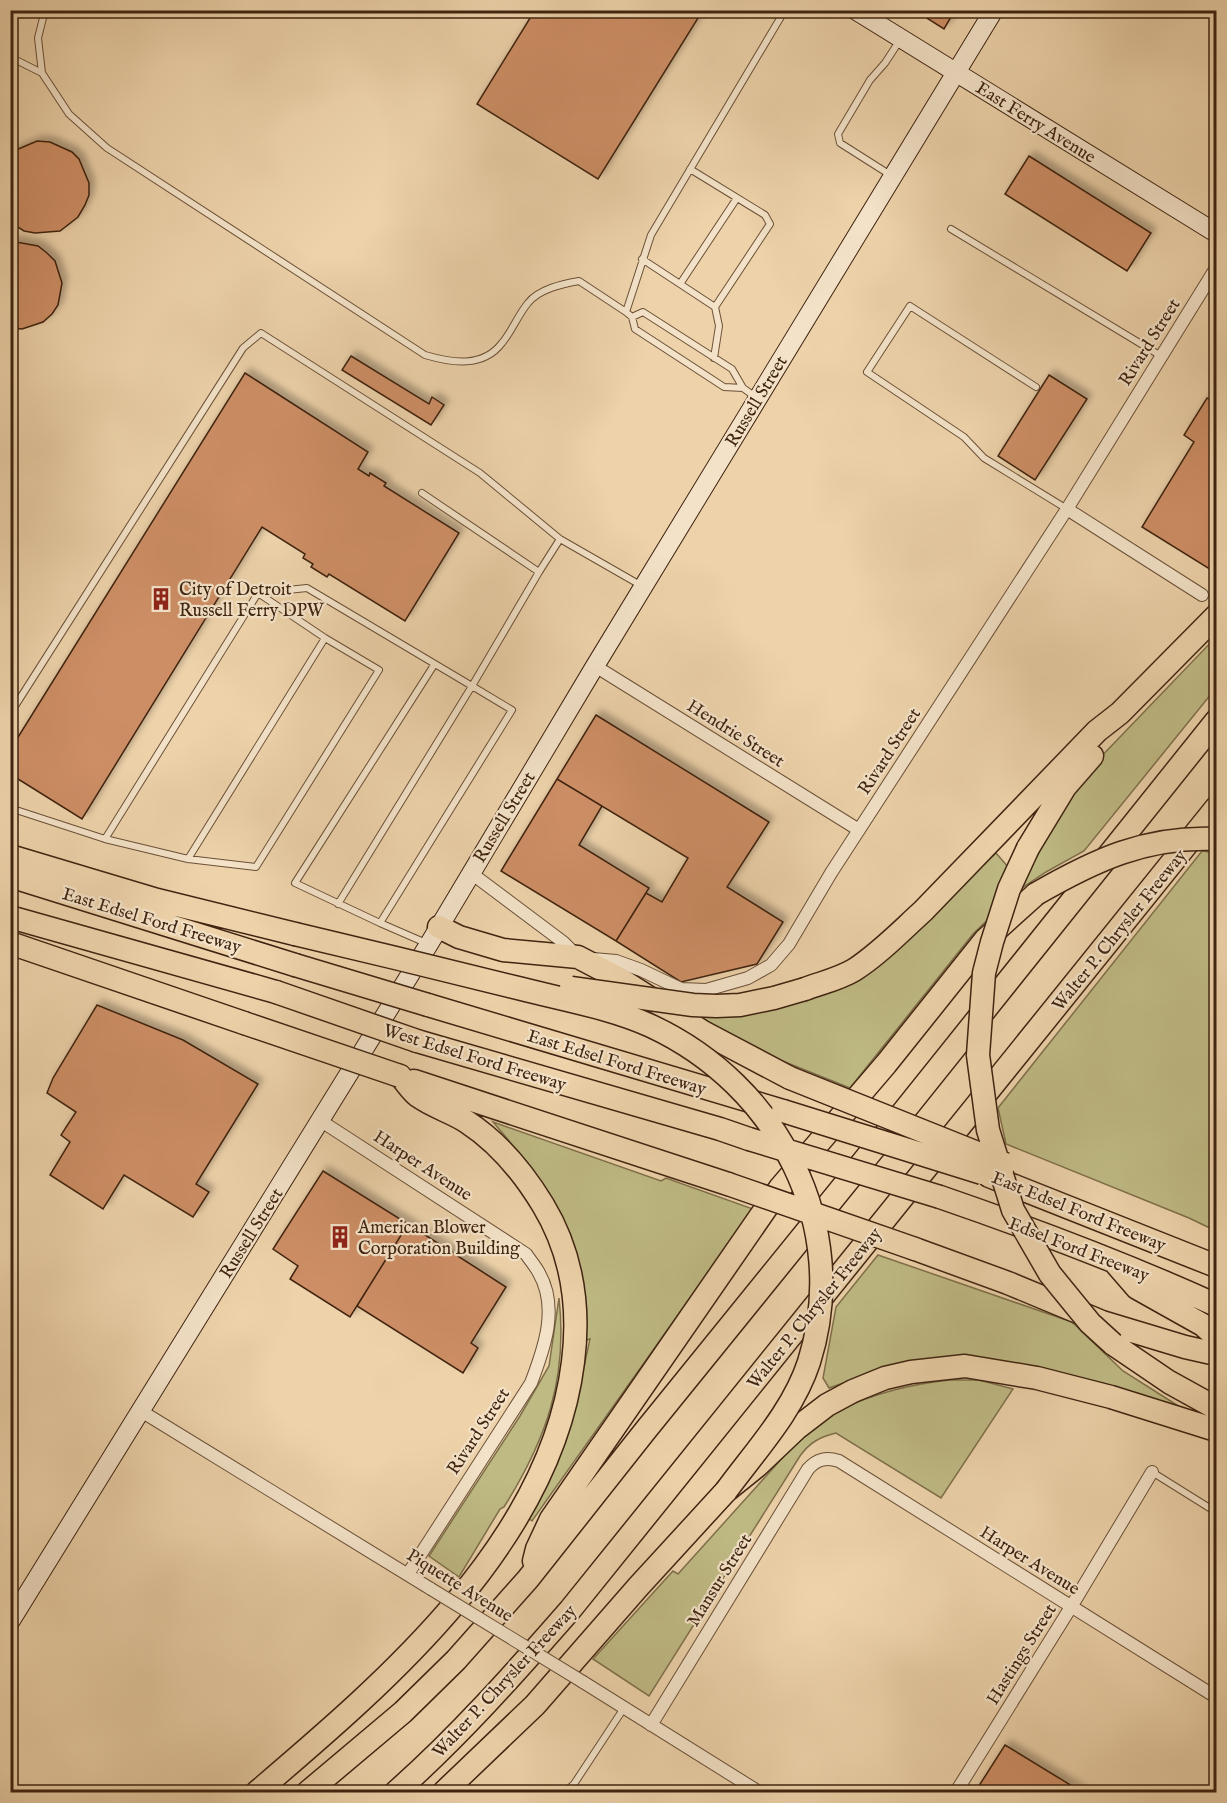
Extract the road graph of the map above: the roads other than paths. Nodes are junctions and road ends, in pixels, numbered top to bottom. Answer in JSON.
{"nodes":[{"id":1,"x":45,"y":10,"type":"edge"},
{"id":2,"x":785,"y":10,"type":"edge"},
{"id":3,"x":855,"y":10,"type":"edge"},
{"id":4,"x":994,"y":10,"type":"edge"},
{"id":5,"x":901,"y":39,"type":"junction"},
{"id":6,"x":10,"y":57,"type":"edge"},
{"id":7,"x":956,"y":73,"type":"junction"},
{"id":8,"x":42,"y":74,"type":"junction"},
{"id":9,"x":690,"y":169,"type":"junction"},
{"id":10,"x":892,"y":177,"type":"junction"},
{"id":11,"x":737,"y":198,"type":"junction"},
{"id":12,"x":951,"y":229,"type":"dead end"},
{"id":13,"x":1216,"y":233,"type":"edge"},
{"id":14,"x":642,"y":259,"type":"junction"},
{"id":15,"x":1216,"y":268,"type":"edge"},
{"id":16,"x":680,"y":284,"type":"junction"},
{"id":17,"x":715,"y":307,"type":"junction"},
{"id":18,"x":626,"y":312,"type":"junction"},
{"id":19,"x":632,"y":317,"type":"junction"},
{"id":20,"x":1162,"y":356,"type":"junction"},
{"id":21,"x":714,"y":358,"type":"junction"},
{"id":22,"x":1036,"y":387,"type":"dead end"},
{"id":23,"x":750,"y":393,"type":"junction"},
{"id":24,"x":422,"y":493,"type":"dead end"},
{"id":25,"x":1067,"y":509,"type":"junction"},
{"id":26,"x":560,"y":539,"type":"junction"},
{"id":27,"x":539,"y":572,"type":"junction"},
{"id":28,"x":643,"y":587,"type":"junction"},
{"id":29,"x":258,"y":593,"type":"junction"},
{"id":30,"x":1202,"y":595,"type":"dead end"},
{"id":31,"x":1216,"y":616,"type":"edge"},
{"id":32,"x":325,"y":638,"type":"junction"},
{"id":33,"x":434,"y":664,"type":"junction"},
{"id":34,"x":595,"y":666,"type":"junction"},
{"id":35,"x":472,"y":686,"type":"junction"},
{"id":36,"x":1120,"y":713,"type":"junction"},
{"id":37,"x":10,"y":714,"type":"edge"},
{"id":38,"x":1216,"y":721,"type":"edge"},
{"id":39,"x":10,"y":808,"type":"edge"},
{"id":40,"x":1216,"y":808,"type":"edge"},
{"id":41,"x":859,"y":830,"type":"junction"},
{"id":42,"x":105,"y":839,"type":"junction"},
{"id":43,"x":1216,"y":839,"type":"edge"},
{"id":44,"x":10,"y":856,"type":"edge"},
{"id":45,"x":188,"y":859,"type":"junction"},
{"id":46,"x":471,"y":873,"type":"junction"},
{"id":47,"x":10,"y":876,"type":"edge"},
{"id":48,"x":338,"y":904,"type":"junction"},
{"id":49,"x":10,"y":917,"type":"edge"},
{"id":50,"x":380,"y":923,"type":"junction"},
{"id":51,"x":434,"y":935,"type":"junction"},
{"id":52,"x":10,"y":943,"type":"edge"},
{"id":53,"x":578,"y":957,"type":"junction"},
{"id":54,"x":462,"y":974,"type":"junction"},
{"id":55,"x":468,"y":1110,"type":"junction"},
{"id":56,"x":321,"y":1121,"type":"junction"},
{"id":57,"x":940,"y":1197,"type":"joint"},
{"id":58,"x":1046,"y":1197,"type":"junction"},
{"id":59,"x":1114,"y":1262,"type":"junction"},
{"id":60,"x":1216,"y":1266,"type":"edge"},
{"id":61,"x":547,"y":1297,"type":"joint"},
{"id":62,"x":1216,"y":1305,"type":"edge"},
{"id":63,"x":1216,"y":1337,"type":"edge"},
{"id":64,"x":1216,"y":1354,"type":"edge"},
{"id":65,"x":1216,"y":1408,"type":"edge"},
{"id":66,"x":141,"y":1411,"type":"junction"},
{"id":67,"x":1216,"y":1430,"type":"edge"},
{"id":68,"x":822,"y":1459,"type":"joint"},
{"id":69,"x":1152,"y":1472,"type":"joint"},
{"id":70,"x":726,"y":1491,"type":"junction"},
{"id":71,"x":1216,"y":1512,"type":"edge"},
{"id":72,"x":408,"y":1574,"type":"junction"},
{"id":73,"x":528,"y":1579,"type":"junction"},
{"id":74,"x":1071,"y":1607,"type":"junction"},
{"id":75,"x":10,"y":1622,"type":"edge"},
{"id":76,"x":1216,"y":1697,"type":"edge"},
{"id":77,"x":624,"y":1708,"type":"junction"},
{"id":78,"x":651,"y":1725,"type":"junction"},
{"id":79,"x":257,"y":1792,"type":"edge"},
{"id":80,"x":308,"y":1792,"type":"edge"},
{"id":81,"x":396,"y":1792,"type":"edge"},
{"id":82,"x":444,"y":1792,"type":"edge"},
{"id":83,"x":565,"y":1792,"type":"edge"},
{"id":84,"x":759,"y":1792,"type":"edge"},
{"id":85,"x":956,"y":1792,"type":"edge"}],
"edges":[{"from":1,"to":8,"type":"lane"},
{"from":2,"to":9,"type":"lane"},
{"from":3,"to":5,"type":"street","name":"East Ferry Avenue"},
{"from":4,"to":7,"type":"street","name":"Russell Street"},
{"from":5,"to":7,"type":"street","name":"East Ferry Avenue"},
{"from":5,"to":10,"type":"lane"},
{"from":6,"to":8,"type":"lane"},
{"from":7,"to":10,"type":"street","name":"Russell Street"},
{"from":7,"to":13,"type":"street","name":"East Ferry Avenue"},
{"from":8,"to":18,"type":"lane"},
{"from":9,"to":11,"type":"lane"},
{"from":9,"to":14,"type":"lane"},
{"from":10,"to":23,"type":"street","name":"Russell Street"},
{"from":11,"to":16,"type":"lane"},
{"from":11,"to":17,"type":"lane"},
{"from":12,"to":20,"type":"lane"},
{"from":14,"to":16,"type":"lane"},
{"from":14,"to":18,"type":"lane"},
{"from":15,"to":20,"type":"street","name":"Rivard Street"},
{"from":16,"to":17,"type":"lane"},
{"from":17,"to":21,"type":"lane"},
{"from":18,"to":19,"type":"lane"},
{"from":19,"to":21,"type":"lane"},
{"from":19,"to":23,"type":"lane"},
{"from":20,"to":25,"type":"street","name":"Rivard Street"},
{"from":21,"to":23,"type":"lane"},
{"from":22,"to":25,"type":"lane"},
{"from":23,"to":28,"type":"street","name":"Russell Street"},
{"from":24,"to":27,"type":"lane"},
{"from":25,"to":30,"type":"street"},
{"from":25,"to":41,"type":"street","name":"Rivard Street"},
{"from":26,"to":27,"type":"lane"},
{"from":26,"to":28,"type":"lane"},
{"from":26,"to":37,"type":"lane"},
{"from":27,"to":35,"type":"lane"},
{"from":28,"to":34,"type":"street","name":"Russell Street"},
{"from":29,"to":32,"type":"lane"},
{"from":29,"to":33,"type":"lane"},
{"from":29,"to":42,"type":"lane"},
{"from":31,"to":36,"type":"highway"},
{"from":32,"to":45,"type":"lane"},
{"from":32,"to":45,"type":"lane"},
{"from":33,"to":35,"type":"lane"},
{"from":33,"to":48,"type":"lane"},
{"from":34,"to":41,"type":"street","name":"Hendrie Street"},
{"from":34,"to":46,"type":"street","name":"Russell Street"},
{"from":35,"to":48,"type":"lane"},
{"from":35,"to":50,"type":"lane"},
{"from":36,"to":54,"type":"highway","bridge":true},
{"from":36,"to":65,"type":"highway","bridge":true},
{"from":38,"to":73,"type":"highway"},
{"from":39,"to":42,"type":"lane"},
{"from":40,"to":81,"type":"highway","name":"Walter P. Chrysler Freeway"},
{"from":41,"to":53,"type":"street","name":"Rivard Street"},
{"from":42,"to":45,"type":"lane"},
{"from":43,"to":73,"type":"highway","bridge":true},
{"from":44,"to":54,"type":"highway","bridge":true},
{"from":46,"to":51,"type":"street","name":"Russell Street"},
{"from":46,"to":53,"type":"street"},
{"from":47,"to":58,"type":"highway","name":"East Edsel Ford Freeway","bridge":true},
{"from":48,"to":50,"type":"lane"},
{"from":49,"to":57,"type":"highway","name":"West Edsel Ford Freeway","bridge":true},
{"from":50,"to":51,"type":"lane"},
{"from":51,"to":53,"type":"highway"},
{"from":51,"to":56,"type":"street","name":"Russell Street"},
{"from":52,"to":55,"type":"highway","bridge":true},
{"from":53,"to":58,"type":"highway","bridge":true},
{"from":54,"to":70,"type":"highway","bridge":true},
{"from":55,"to":64,"type":"highway","bridge":true},
{"from":55,"to":79,"type":"highway"},
{"from":56,"to":61,"type":"street","name":"Harper Avenue"},
{"from":56,"to":66,"type":"street","name":"Russell Street"},
{"from":57,"to":59,"type":"highway","name":"Edsel Ford Freeway"},
{"from":58,"to":60,"type":"highway","name":"East Edsel Ford Freeway"},
{"from":59,"to":62,"type":"highway","name":"Edsel Ford Freeway"},
{"from":59,"to":63,"type":"highway"},
{"from":61,"to":72,"type":"street","name":"Rivard Street"},
{"from":66,"to":72,"type":"street","name":"Piquette Avenue"},
{"from":66,"to":75,"type":"street","name":"Russell Street"},
{"from":67,"to":70,"type":"highway"},
{"from":68,"to":74,"type":"street","name":"Harper Avenue"},
{"from":68,"to":78,"type":"street","name":"Mansur Street"},
{"from":69,"to":71,"type":"lane"},
{"from":69,"to":74,"type":"street","name":"Hastings Street"},
{"from":70,"to":82,"type":"highway"},
{"from":72,"to":77,"type":"street","name":"Piquette Avenue","bridge":true},
{"from":73,"to":80,"type":"highway"},
{"from":74,"to":76,"type":"street","name":"Harper Avenue"},
{"from":74,"to":85,"type":"street","name":"Hastings Street"},
{"from":77,"to":78,"type":"street","name":"Piquette Avenue"},
{"from":77,"to":83,"type":"lane"},
{"from":78,"to":84,"type":"street","name":"Piquette Avenue"}]}
